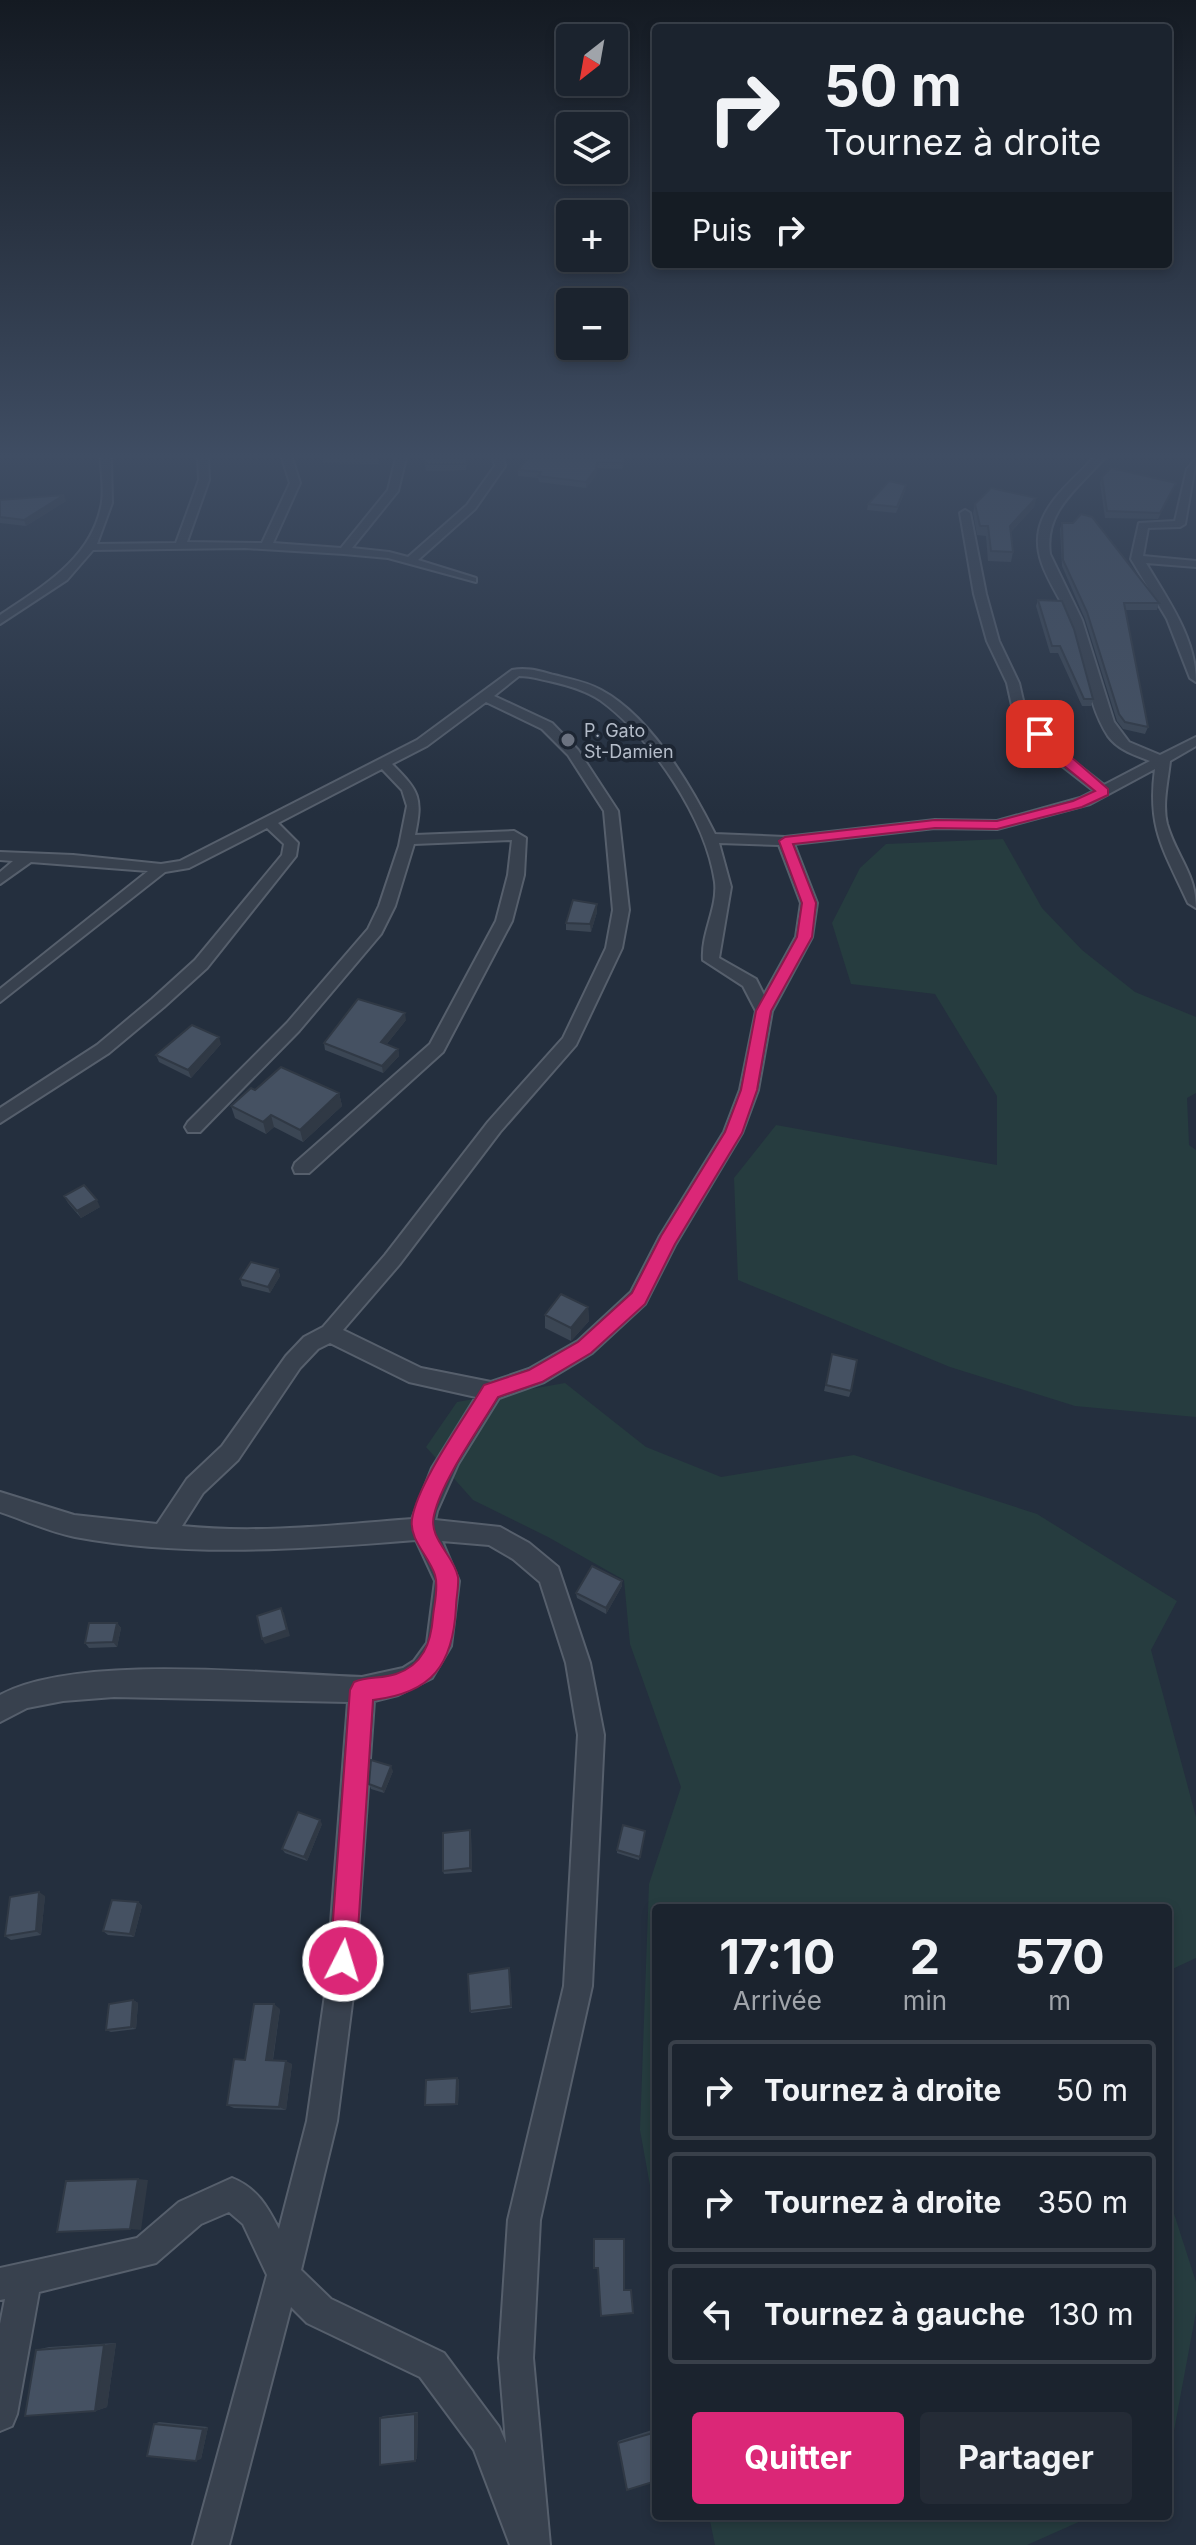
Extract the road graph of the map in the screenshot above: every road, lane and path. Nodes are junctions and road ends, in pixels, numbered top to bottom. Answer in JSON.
{"nodes":[{"id":1,"x":64,"y":577,"type":"edge"},
{"id":2,"x":461,"y":577,"type":"edge"},
{"id":3,"x":977,"y":577,"type":"edge"},
{"id":4,"x":1053,"y":577,"type":"edge"},
{"id":5,"x":1148,"y":577,"type":"edge"},
{"id":6,"x":472,"y":580,"type":"dead end"},
{"id":7,"x":0,"y":620,"type":"edge"},
{"id":8,"x":1196,"y":678,"type":"edge"},
{"id":9,"x":484,"y":696,"type":"junction"},
{"id":10,"x":1196,"y":741,"type":"edge"},
{"id":11,"x":1163,"y":761,"type":"junction"},
{"id":12,"x":384,"y":763,"type":"junction"},
{"id":13,"x":1104,"y":792,"type":"junction"},
{"id":14,"x":268,"y":821,"type":"junction"},
{"id":15,"x":709,"y":838,"type":"junction"},
{"id":16,"x":407,"y":840,"type":"junction"},
{"id":17,"x":785,"y":841,"type":"junction"},
{"id":18,"x":0,"y":856,"type":"edge"},
{"id":19,"x":29,"y":856,"type":"junction"},
{"id":20,"x":161,"y":868,"type":"junction"},
{"id":21,"x":0,"y":879,"type":"edge"},
{"id":22,"x":1196,"y":903,"type":"edge"},
{"id":23,"x":0,"y":997,"type":"edge"},
{"id":24,"x":764,"y":1011,"type":"junction"},
{"id":25,"x":0,"y":1117,"type":"edge"},
{"id":26,"x":194,"y":1127,"type":"dead end"},
{"id":27,"x":302,"y":1168,"type":"dead end"},
{"id":28,"x":330,"y":1333,"type":"junction"},
{"id":29,"x":491,"y":1391,"type":"junction"},
{"id":30,"x":0,"y":1502,"type":"edge"},
{"id":31,"x":422,"y":1529,"type":"junction"},
{"id":32,"x":164,"y":1534,"type":"junction"},
{"id":33,"x":362,"y":1690,"type":"junction"},
{"id":34,"x":0,"y":1709,"type":"edge"},
{"id":35,"x":284,"y":2276,"type":"junction"},
{"id":36,"x":12,"y":2281,"type":"edge"},
{"id":37,"x":0,"y":2414,"type":"edge"},
{"id":38,"x":211,"y":2545,"type":"edge"},
{"id":39,"x":530,"y":2545,"type":"edge"}],
"edges":[{"from":1,"to":7,"type":"street"},
{"from":2,"to":6,"type":"street"},
{"from":3,"to":13,"type":"street"},
{"from":4,"to":11,"type":"street"},
{"from":5,"to":8,"type":"street"},
{"from":9,"to":12,"type":"street"},
{"from":9,"to":15,"type":"street"},
{"from":9,"to":28,"type":"street"},
{"from":10,"to":11,"type":"street"},
{"from":11,"to":13,"type":"street"},
{"from":11,"to":22,"type":"street"},
{"from":12,"to":14,"type":"street"},
{"from":12,"to":16,"type":"street"},
{"from":13,"to":17,"type":"street"},
{"from":14,"to":20,"type":"street"},
{"from":14,"to":25,"type":"street"},
{"from":15,"to":17,"type":"street"},
{"from":15,"to":24,"type":"street"},
{"from":16,"to":26,"type":"street"},
{"from":16,"to":27,"type":"street"},
{"from":17,"to":24,"type":"street"},
{"from":18,"to":19,"type":"street"},
{"from":19,"to":20,"type":"street"},
{"from":19,"to":21,"type":"street"},
{"from":20,"to":23,"type":"street"},
{"from":24,"to":29,"type":"street"},
{"from":28,"to":29,"type":"street"},
{"from":28,"to":32,"type":"street"},
{"from":29,"to":31,"type":"street"},
{"from":30,"to":32,"type":"street"},
{"from":31,"to":32,"type":"street"},
{"from":31,"to":33,"type":"street"},
{"from":31,"to":39,"type":"street"},
{"from":33,"to":34,"type":"street"},
{"from":33,"to":35,"type":"street"},
{"from":35,"to":36,"type":"street"},
{"from":35,"to":38,"type":"street"},
{"from":35,"to":39,"type":"street"},
{"from":36,"to":37,"type":"street"}]}
